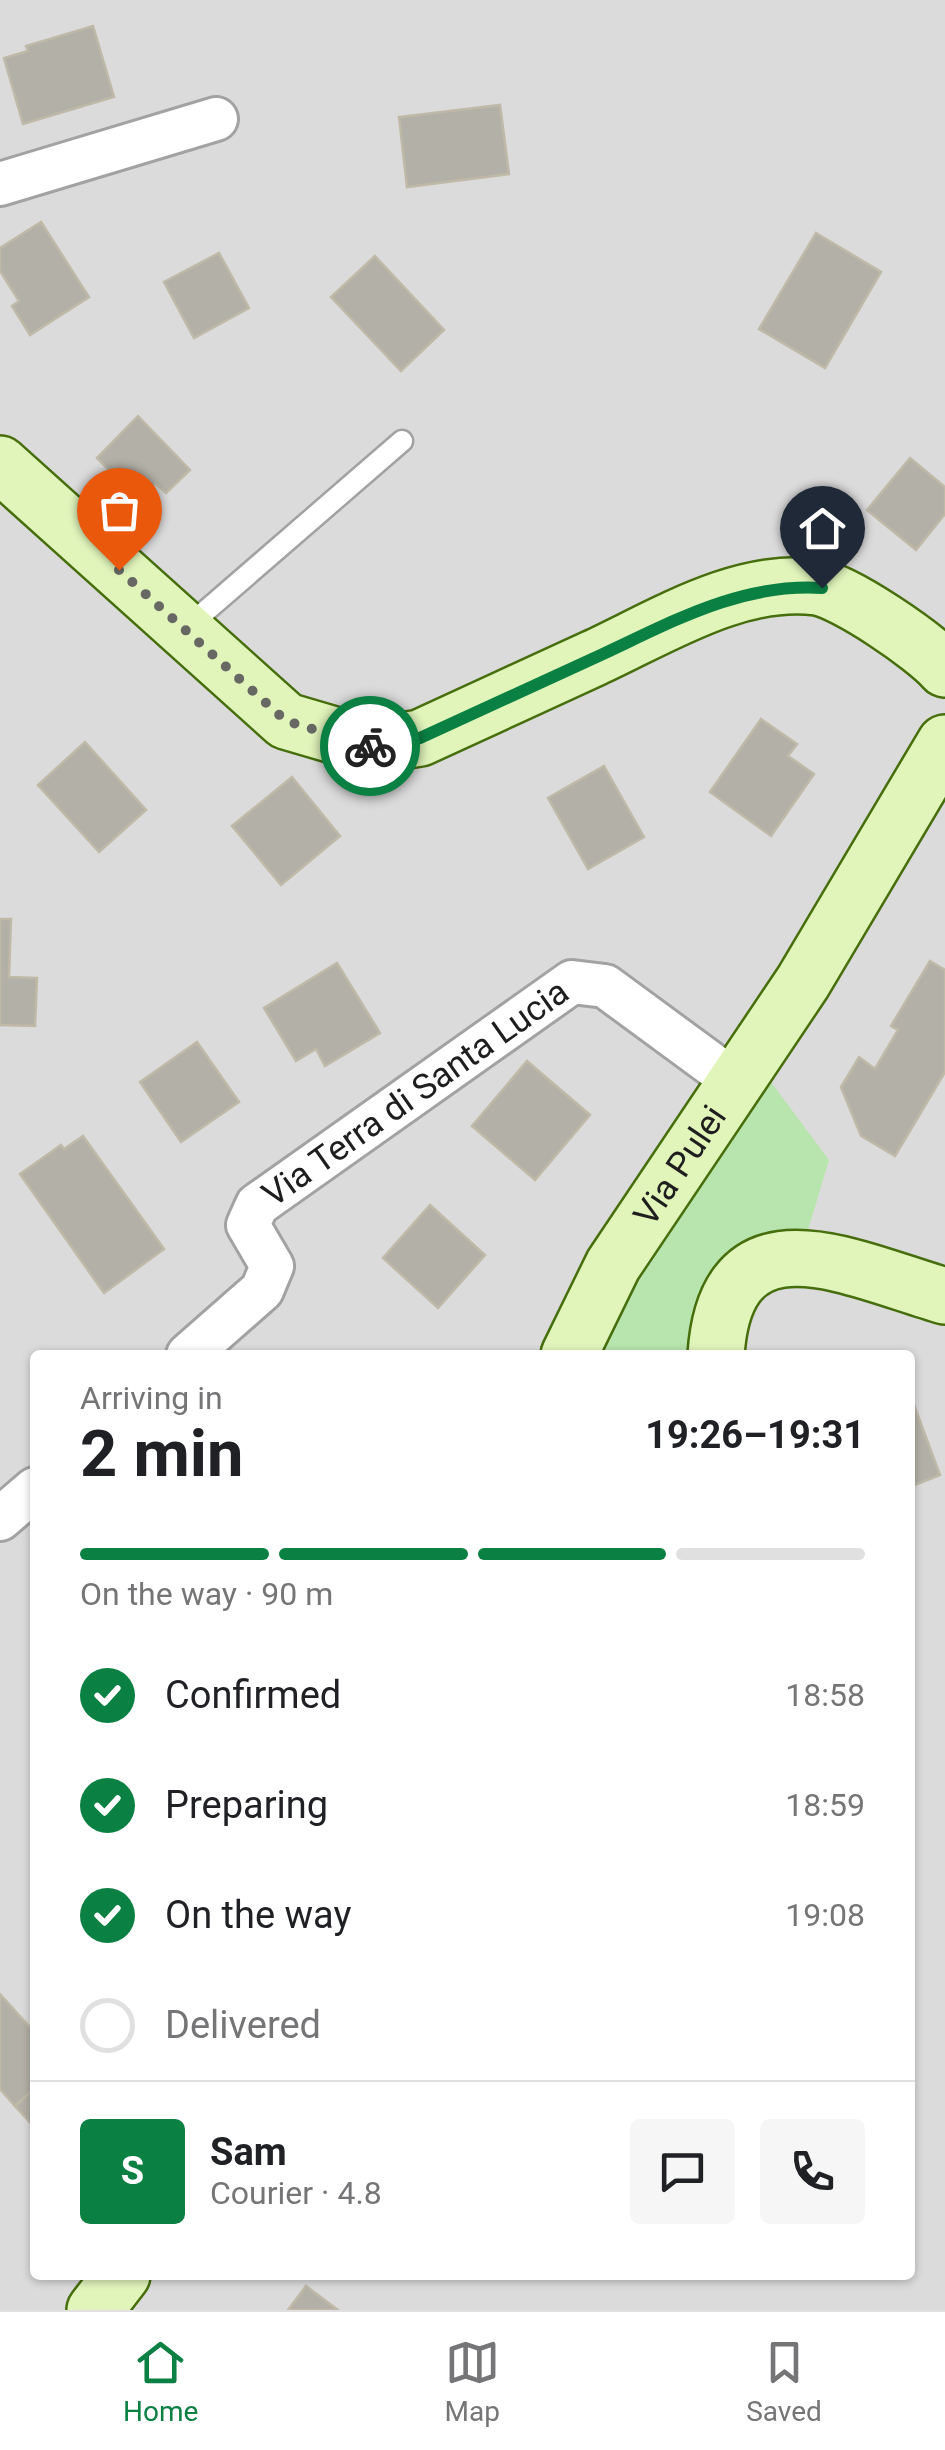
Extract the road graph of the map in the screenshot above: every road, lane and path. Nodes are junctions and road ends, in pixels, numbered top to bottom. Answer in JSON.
{"nodes":[{"id":1,"x":216,"y":119,"type":"dead end"},
{"id":2,"x":0,"y":184,"type":"edge"},
{"id":3,"x":402,"y":441,"type":"dead end"},
{"id":4,"x":0,"y":464,"type":"edge"},
{"id":5,"x":882,"y":623,"type":"junction"},
{"id":6,"x":184,"y":629,"type":"junction"},
{"id":7,"x":945,"y":648,"type":"edge"},
{"id":8,"x":945,"y":669,"type":"edge"},
{"id":9,"x":945,"y":743,"type":"edge"},
{"id":10,"x":945,"y":820,"type":"edge"},
{"id":11,"x":803,"y":982,"type":"junction"},
{"id":12,"x":736,"y":1083,"type":"junction"},
{"id":13,"x":945,"y":1296,"type":"edge"},
{"id":14,"x":194,"y":1350,"type":"edge"},
{"id":15,"x":571,"y":1350,"type":"edge"},
{"id":16,"x":716,"y":1350,"type":"edge"},
{"id":17,"x":30,"y":1492,"type":"edge"},
{"id":18,"x":0,"y":1519,"type":"edge"},
{"id":19,"x":118,"y":2280,"type":"edge"},
{"id":20,"x":96,"y":2310,"type":"edge"}],
"edges":[{"from":1,"to":2,"type":"street"},
{"from":3,"to":6,"type":"lane"},
{"from":4,"to":6,"type":"street"},
{"from":5,"to":6,"type":"street"},
{"from":5,"to":7,"type":"street"},
{"from":5,"to":8,"type":"street"},
{"from":9,"to":11,"type":"street"},
{"from":10,"to":11,"type":"street"},
{"from":11,"to":12,"type":"street","name":"Via Pulei"},
{"from":12,"to":14,"type":"street","name":"Via Terra di Santa Lucia"},
{"from":12,"to":15,"type":"street","name":"Via Pulei"},
{"from":13,"to":16,"type":"street"},
{"from":17,"to":18,"type":"street"},
{"from":19,"to":20,"type":"street"}]}
